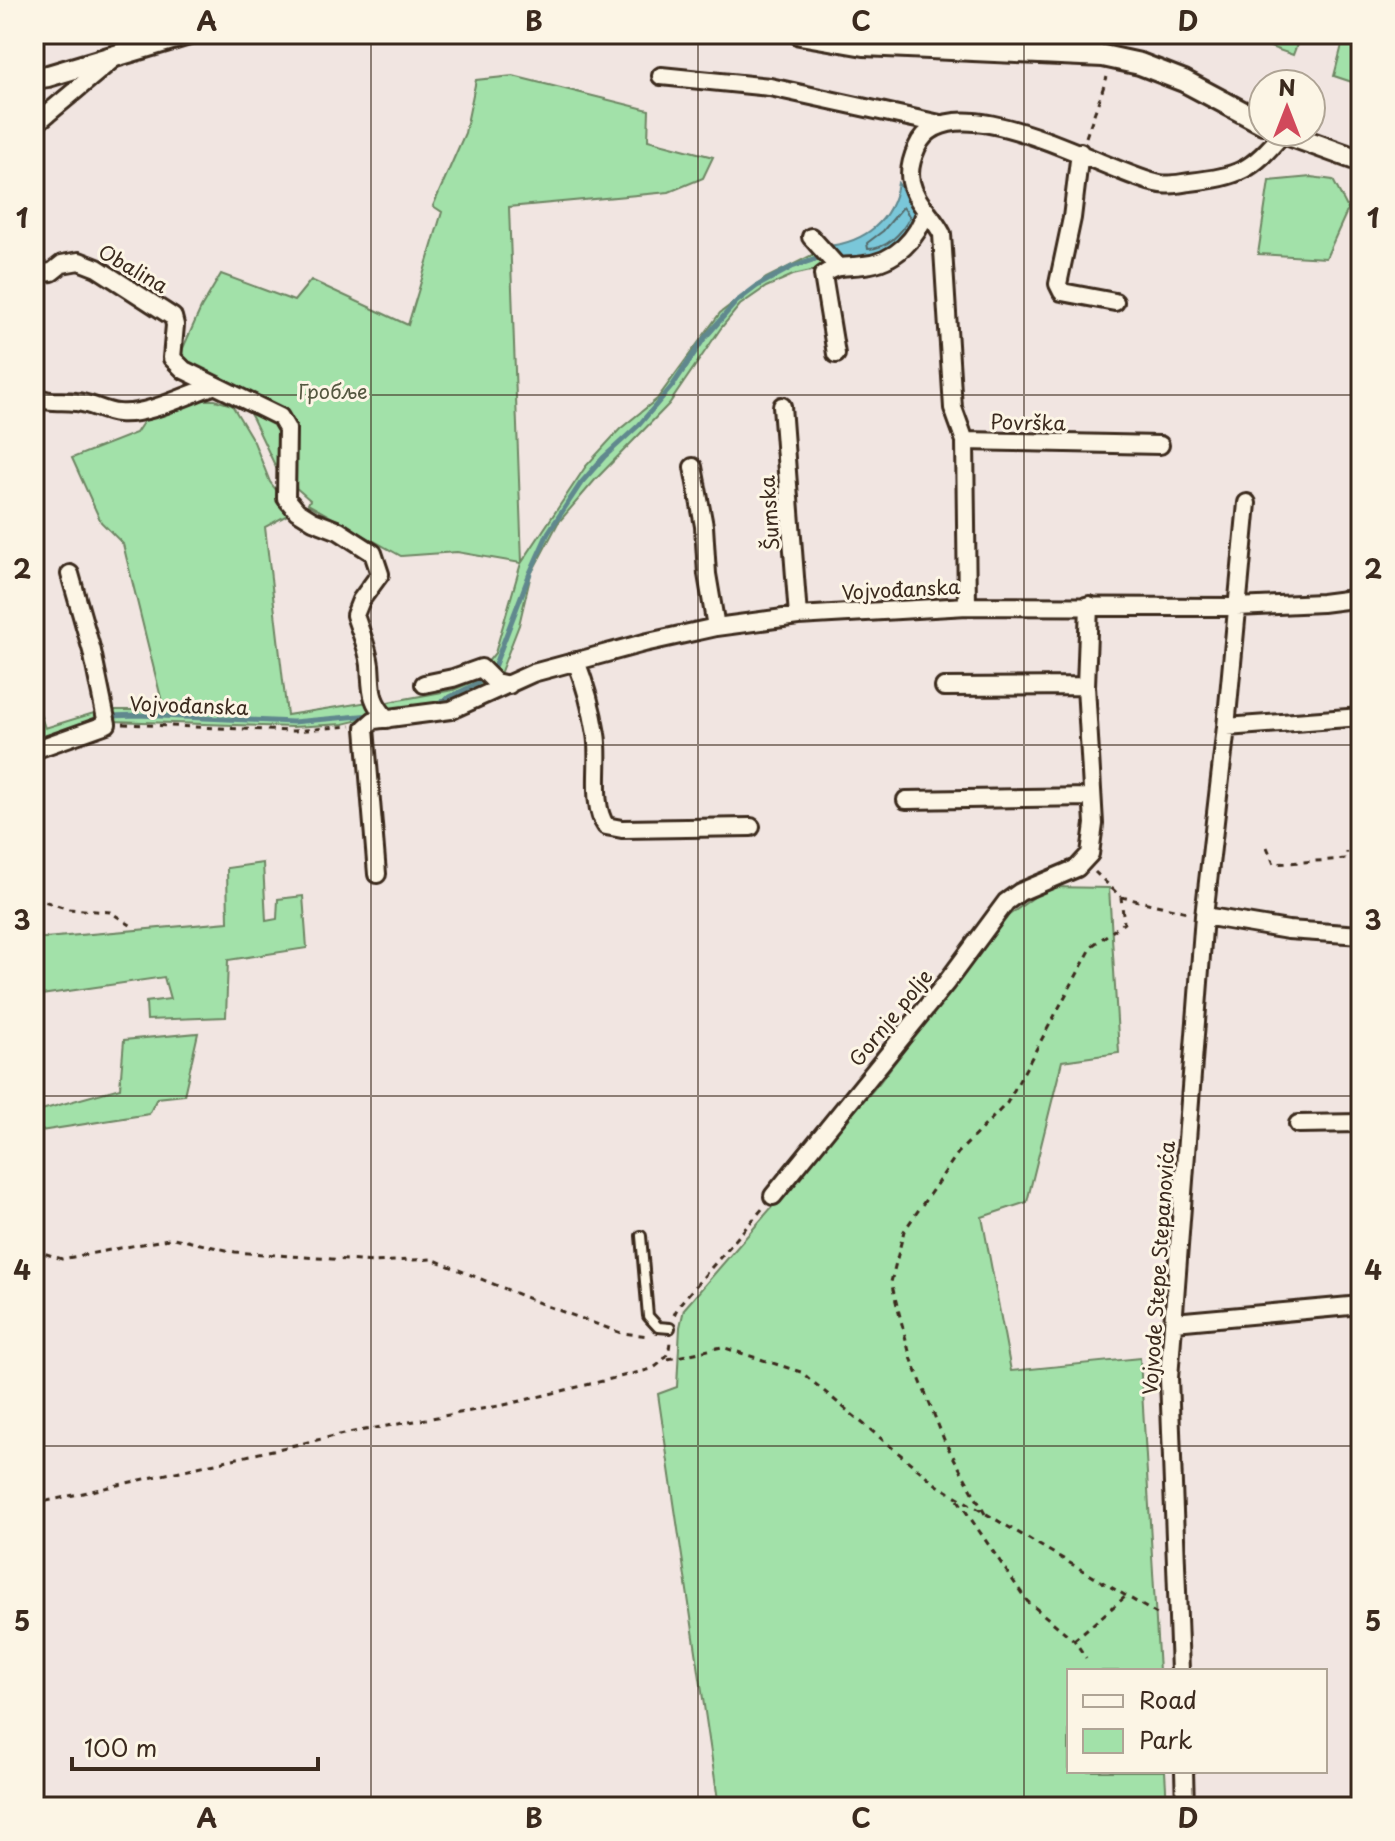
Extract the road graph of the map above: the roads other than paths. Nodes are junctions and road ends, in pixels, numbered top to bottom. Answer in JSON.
{"nodes":[{"id":1,"x":189,"y":34,"type":"edge"},
{"id":2,"x":800,"y":34,"type":"edge"},
{"id":3,"x":144,"y":41,"type":"edge"},
{"id":4,"x":114,"y":58,"type":"junction"},
{"id":5,"x":661,"y":76,"type":"dead end"},
{"id":6,"x":34,"y":78,"type":"edge"},
{"id":7,"x":1247,"y":114,"type":"edge"},
{"id":8,"x":940,"y":124,"type":"junction"},
{"id":9,"x":34,"y":125,"type":"edge"},
{"id":10,"x":1269,"y":148,"type":"edge"},
{"id":11,"x":1326,"y":148,"type":"edge"},
{"id":12,"x":1080,"y":152,"type":"junction"},
{"id":13,"x":1361,"y":161,"type":"edge"},
{"id":14,"x":926,"y":210,"type":"junction"},
{"id":15,"x":816,"y":242,"type":"dead end"},
{"id":16,"x":836,"y":265,"type":"junction"},
{"id":17,"x":34,"y":274,"type":"edge"},
{"id":18,"x":1115,"y":302,"type":"dead end"},
{"id":19,"x":836,"y":354,"type":"dead end"},
{"id":20,"x":213,"y":386,"type":"junction"},
{"id":21,"x":34,"y":396,"type":"edge"},
{"id":22,"x":782,"y":406,"type":"dead end"},
{"id":23,"x":965,"y":441,"type":"junction"},
{"id":24,"x":1160,"y":445,"type":"dead end"},
{"id":25,"x":693,"y":467,"type":"dead end"},
{"id":26,"x":1247,"y":503,"type":"dead end"},
{"id":27,"x":70,"y":574,"type":"dead end"},
{"id":28,"x":1361,"y":598,"type":"edge"},
{"id":29,"x":1089,"y":605,"type":"junction"},
{"id":30,"x":967,"y":606,"type":"junction"},
{"id":31,"x":1236,"y":607,"type":"junction"},
{"id":32,"x":798,"y":616,"type":"junction"},
{"id":33,"x":716,"y":627,"type":"junction"},
{"id":34,"x":576,"y":661,"type":"junction"},
{"id":35,"x":502,"y":683,"type":"junction"},
{"id":36,"x":424,"y":684,"type":"dead end"},
{"id":37,"x":1086,"y":686,"type":"junction"},
{"id":38,"x":944,"y":687,"type":"dead end"},
{"id":39,"x":381,"y":715,"type":"junction"},
{"id":40,"x":1361,"y":717,"type":"edge"},
{"id":41,"x":1226,"y":727,"type":"junction"},
{"id":42,"x":34,"y":750,"type":"edge"},
{"id":43,"x":1092,"y":797,"type":"junction"},
{"id":44,"x":906,"y":800,"type":"dead end"},
{"id":45,"x":751,"y":827,"type":"dead end"},
{"id":46,"x":377,"y":874,"type":"dead end"},
{"id":47,"x":1204,"y":916,"type":"junction"},
{"id":48,"x":1361,"y":935,"type":"edge"},
{"id":49,"x":1361,"y":1123,"type":"edge"},
{"id":50,"x":1298,"y":1124,"type":"dead end"},
{"id":51,"x":773,"y":1196,"type":"road end"},
{"id":52,"x":641,"y":1236,"type":"dead end"},
{"id":53,"x":1361,"y":1305,"type":"edge"},
{"id":54,"x":1174,"y":1322,"type":"junction"},
{"id":55,"x":670,"y":1328,"type":"road end"},
{"id":56,"x":1180,"y":1669,"type":"edge"},
{"id":57,"x":1184,"y":1773,"type":"edge"},
{"id":58,"x":1185,"y":1807,"type":"edge"}],
"edges":[{"from":1,"to":3,"type":"street"},
{"from":2,"to":7,"type":"street"},
{"from":3,"to":4,"type":"street"},
{"from":4,"to":6,"type":"street"},
{"from":4,"to":9,"type":"street"},
{"from":5,"to":8,"type":"street"},
{"from":8,"to":12,"type":"street"},
{"from":8,"to":14,"type":"street"},
{"from":10,"to":12,"type":"street"},
{"from":11,"to":13,"type":"street"},
{"from":12,"to":18,"type":"street"},
{"from":14,"to":16,"type":"street"},
{"from":14,"to":23,"type":"street"},
{"from":15,"to":16,"type":"street"},
{"from":16,"to":19,"type":"street"},
{"from":17,"to":20,"type":"street","name":"Obalina"},
{"from":20,"to":21,"type":"street"},
{"from":20,"to":39,"type":"street"},
{"from":22,"to":32,"type":"street","name":"Šumska"},
{"from":23,"to":24,"type":"street","name":"Površka"},
{"from":23,"to":30,"type":"street","name":"Površka"},
{"from":25,"to":33,"type":"street"},
{"from":26,"to":31,"type":"street","name":"Vojvode Stepe Stepanovića"},
{"from":27,"to":42,"type":"street","name":"Vojvođanska"},
{"from":28,"to":31,"type":"street","name":"Vojvođanska"},
{"from":29,"to":30,"type":"street","name":"Vojvođanska"},
{"from":29,"to":31,"type":"street","name":"Vojvođanska"},
{"from":29,"to":37,"type":"street"},
{"from":30,"to":32,"type":"street","name":"Vojvođanska"},
{"from":31,"to":41,"type":"street","name":"Vojvode Stepe Stepanovića"},
{"from":32,"to":33,"type":"street","name":"Vojvođanska"},
{"from":33,"to":34,"type":"street","name":"Vojvođanska"},
{"from":34,"to":35,"type":"street","name":"Vojvođanska"},
{"from":34,"to":45,"type":"street"},
{"from":35,"to":36,"type":"street"},
{"from":35,"to":39,"type":"street","name":"Vojvođanska"},
{"from":37,"to":38,"type":"street"},
{"from":37,"to":43,"type":"street"},
{"from":39,"to":46,"type":"street"},
{"from":40,"to":41,"type":"street"},
{"from":41,"to":47,"type":"street","name":"Vojvode Stepe Stepanovića"},
{"from":43,"to":44,"type":"street"},
{"from":43,"to":51,"type":"street","name":"Gornje polje"},
{"from":47,"to":48,"type":"street"},
{"from":47,"to":54,"type":"street","name":"Vojvode Stepe Stepanovića"},
{"from":49,"to":50,"type":"street"},
{"from":52,"to":55,"type":"lane"},
{"from":53,"to":54,"type":"street"},
{"from":54,"to":56,"type":"street","name":"Vojvode Stepe Stepanovića"},
{"from":57,"to":58,"type":"street"}]}
